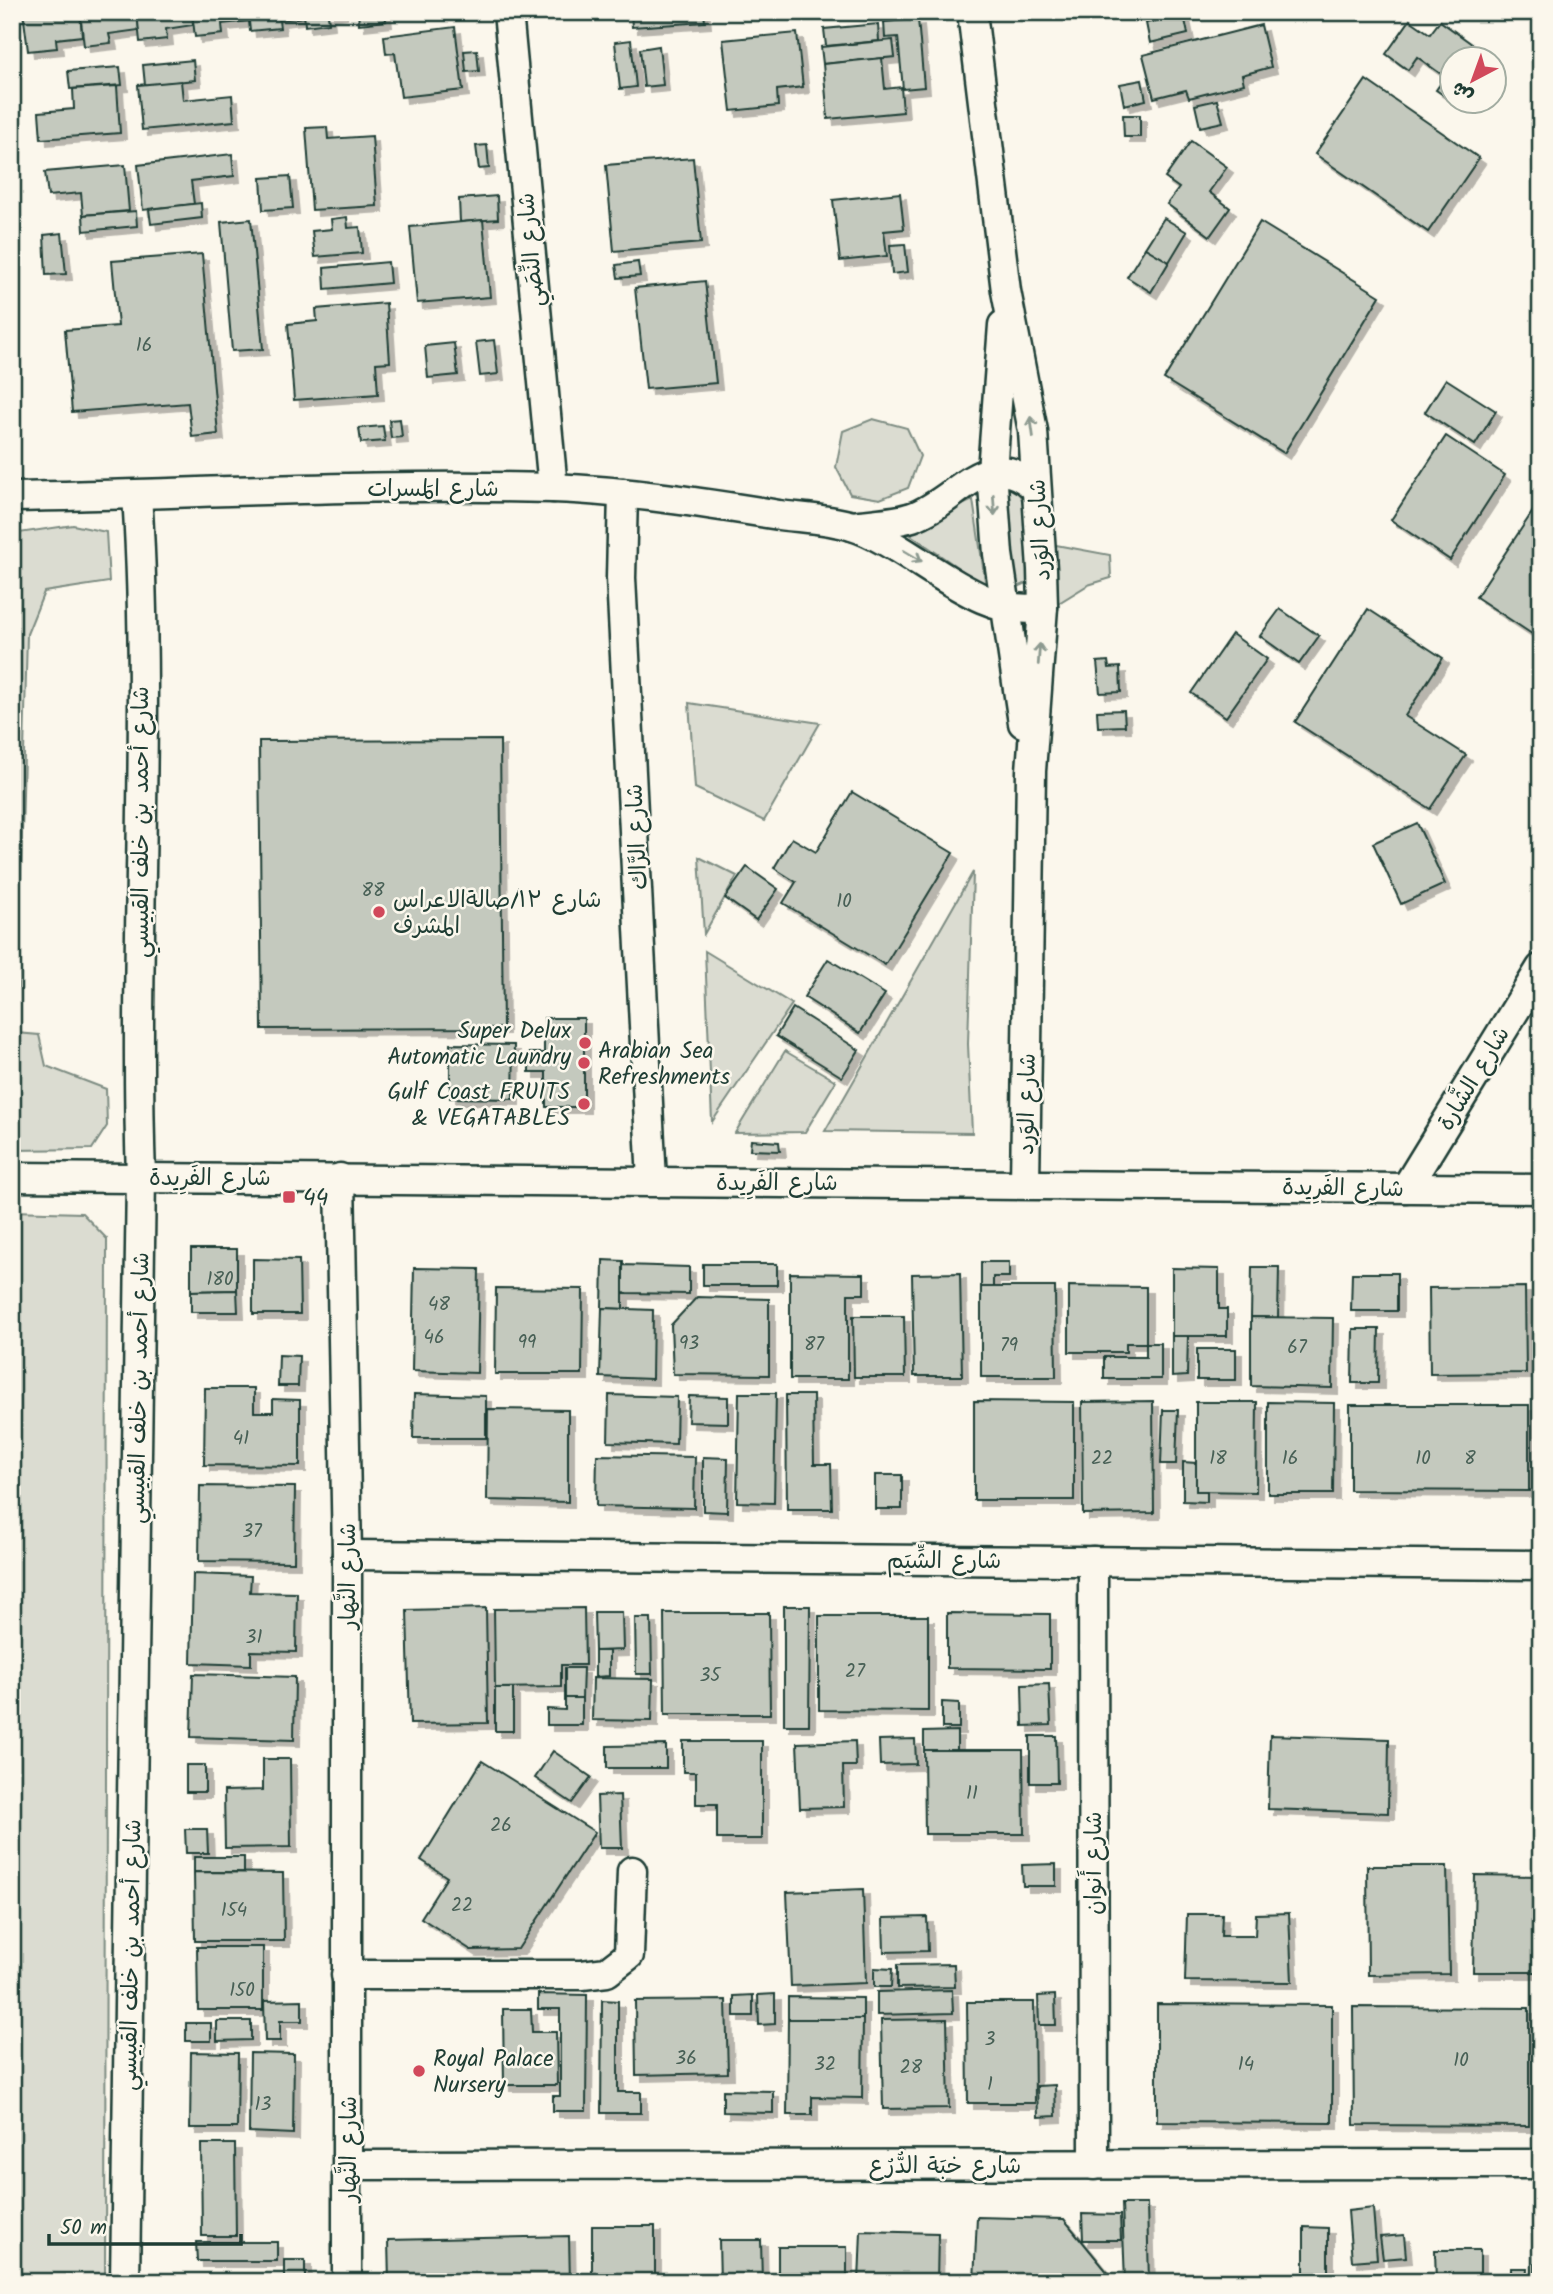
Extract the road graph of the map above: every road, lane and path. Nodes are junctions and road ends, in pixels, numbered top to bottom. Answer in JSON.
{"nodes":[{"id":1,"x":508,"y":12,"type":"edge"},
{"id":2,"x":972,"y":12,"type":"edge"},
{"id":3,"x":1006,"y":291,"type":"junction"},
{"id":4,"x":992,"y":471,"type":"junction"},
{"id":5,"x":553,"y":488,"type":"junction"},
{"id":6,"x":1036,"y":488,"type":"junction"},
{"id":7,"x":623,"y":493,"type":"junction"},
{"id":8,"x":136,"y":495,"type":"junction"},
{"id":9,"x":12,"y":497,"type":"edge"},
{"id":10,"x":852,"y":526,"type":"junction"},
{"id":11,"x":1004,"y":606,"type":"junction"},
{"id":12,"x":1043,"y":607,"type":"junction"},
{"id":13,"x":1031,"y":771,"type":"junction"},
{"id":14,"x":1541,"y":968,"type":"edge"},
{"id":15,"x":12,"y":1177,"type":"edge"},
{"id":16,"x":141,"y":1177,"type":"junction"},
{"id":17,"x":340,"y":1178,"type":"junction"},
{"id":18,"x":652,"y":1181,"type":"junction"},
{"id":19,"x":1025,"y":1184,"type":"junction"},
{"id":20,"x":1406,"y":1188,"type":"junction"},
{"id":21,"x":1541,"y":1189,"type":"edge"},
{"id":22,"x":347,"y":1555,"type":"junction"},
{"id":23,"x":1093,"y":1561,"type":"junction"},
{"id":24,"x":1541,"y":1566,"type":"edge"},
{"id":25,"x":632,"y":1871,"type":"dead end"},
{"id":26,"x":346,"y":1975,"type":"junction"},
{"id":27,"x":1541,"y":2164,"type":"edge"},
{"id":28,"x":349,"y":2165,"type":"junction"},
{"id":29,"x":1094,"y":2165,"type":"junction"},
{"id":30,"x":125,"y":2282,"type":"edge"},
{"id":31,"x":347,"y":2282,"type":"edge"}],
"edges":[{"from":1,"to":5,"type":"street","name":"شارع النِّصَي"},
{"from":2,"to":3,"type":"street","name":"شارع الوَرد"},
{"from":3,"to":4,"type":"street","name":"شارع الوَرد"},
{"from":6,"to":3,"type":"street","name":"شارع الوَرد","one_way":true},
{"from":4,"to":6,"type":"street"},
{"from":4,"to":10,"type":"street","name":"شارع المَسرات"},
{"from":4,"to":11,"type":"street","name":"شارع الوَرد","one_way":true},
{"from":5,"to":7,"type":"street","name":"شارع المَسرات"},
{"from":5,"to":8,"type":"street","name":"شارع المَسرات"},
{"from":6,"to":12,"type":"street","name":"شارع الوَرد"},
{"from":7,"to":10,"type":"street","name":"شارع المَسرات"},
{"from":7,"to":18,"type":"street","name":"شارع الرَّاك"},
{"from":8,"to":9,"type":"street","name":"شارع المَسرات"},
{"from":8,"to":16,"type":"street","name":"شارع أحمد بن خلف القبيسي"},
{"from":10,"to":11,"type":"street","name":"شارع المَسرات","one_way":true},
{"from":11,"to":12,"type":"street","name":"شارع المَسرات"},
{"from":11,"to":13,"type":"street","name":"شارع الوَرد"},
{"from":13,"to":12,"type":"street","name":"شارع الوَرد","one_way":true},
{"from":13,"to":19,"type":"street","name":"شارع الوَرد"},
{"from":14,"to":20,"type":"street","name":"شارع الشَّارة"},
{"from":15,"to":16,"type":"street","name":"شارع الفَرِيدة"},
{"from":16,"to":17,"type":"street","name":"شارع الفَرِيدة"},
{"from":16,"to":30,"type":"street","name":"شارع أحمد بن خلف القبيسي"},
{"from":17,"to":18,"type":"street","name":"شارع الفَرِيدة"},
{"from":17,"to":22,"type":"street","name":"شارع النَّهار"},
{"from":18,"to":19,"type":"street","name":"شارع الفَرِيدة"},
{"from":19,"to":20,"type":"street","name":"شارع الفَرِيدة"},
{"from":20,"to":21,"type":"street","name":"شارع الفَرِيدة"},
{"from":22,"to":23,"type":"street","name":"شارع الشِّيَم"},
{"from":22,"to":26,"type":"street","name":"شارع النَّهار"},
{"from":23,"to":24,"type":"street","name":"شارع الشِّيَم"},
{"from":23,"to":29,"type":"street","name":"شارع أَنوان"},
{"from":25,"to":26,"type":"street"},
{"from":26,"to":28,"type":"street","name":"شارع النَّهار"},
{"from":27,"to":29,"type":"street","name":"شارع خبَة الدُّرُع"},
{"from":28,"to":29,"type":"street","name":"شارع خبَة الدُّرُع"},
{"from":28,"to":31,"type":"street","name":"شارع النَّهار"}]}
